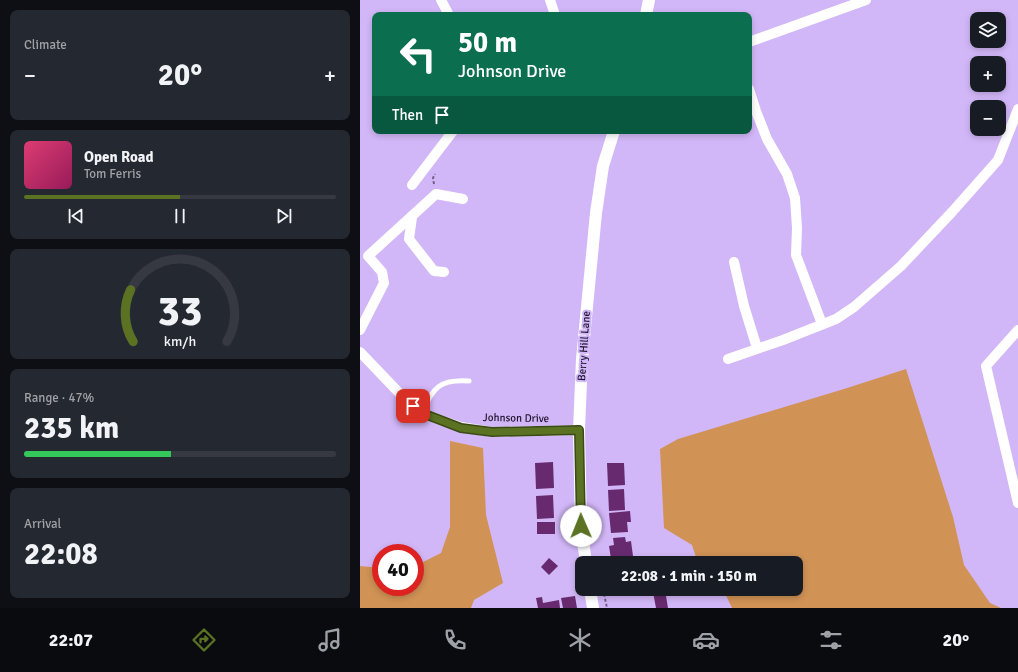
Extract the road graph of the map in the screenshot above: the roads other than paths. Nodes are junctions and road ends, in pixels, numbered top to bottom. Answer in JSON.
{"nodes":[{"id":1,"x":441,"y":0,"type":"edge"},
{"id":2,"x":550,"y":0,"type":"edge"},
{"id":3,"x":649,"y":0,"type":"edge"},
{"id":4,"x":866,"y":0,"type":"edge"},
{"id":5,"x":448,"y":12,"type":"edge"},
{"id":6,"x":554,"y":12,"type":"edge"},
{"id":7,"x":647,"y":12,"type":"edge"},
{"id":8,"x":752,"y":41,"type":"edge"},
{"id":9,"x":752,"y":98,"type":"edge"},
{"id":10,"x":1018,"y":109,"type":"edge"},
{"id":11,"x":451,"y":134,"type":"edge"},
{"id":12,"x":613,"y":134,"type":"edge"},
{"id":13,"x":412,"y":185,"type":"dead end"},
{"id":14,"x":463,"y":199,"type":"dead end"},
{"id":15,"x":412,"y":217,"type":"junction"},
{"id":16,"x":364,"y":253,"type":"edge"},
{"id":17,"x":734,"y":262,"type":"dead end"},
{"id":18,"x":444,"y":272,"type":"dead end"},
{"id":19,"x":822,"y":324,"type":"junction"},
{"id":20,"x":360,"y":330,"type":"edge"},
{"id":21,"x":1018,"y":330,"type":"edge"},
{"id":22,"x":757,"y":348,"type":"junction"},
{"id":23,"x":360,"y":352,"type":"edge"},
{"id":24,"x":728,"y":359,"type":"dead end"},
{"id":25,"x":469,"y":381,"type":"dead end"},
{"id":26,"x":422,"y":413,"type":"junction"},
{"id":27,"x":579,"y":430,"type":"junction"},
{"id":28,"x":1018,"y":503,"type":"edge"},
{"id":29,"x":585,"y":556,"type":"edge"},
{"id":30,"x":591,"y":596,"type":"edge"},
{"id":31,"x":593,"y":608,"type":"edge"}],
"edges":[{"from":1,"to":5,"type":"street"},
{"from":2,"to":6,"type":"street"},
{"from":3,"to":7,"type":"street"},
{"from":4,"to":8,"type":"street"},
{"from":9,"to":19,"type":"street"},
{"from":10,"to":19,"type":"street"},
{"from":11,"to":13,"type":"street"},
{"from":12,"to":27,"type":"street","name":"Berry Hill Lane"},
{"from":14,"to":15,"type":"street"},
{"from":15,"to":16,"type":"street"},
{"from":15,"to":18,"type":"street"},
{"from":16,"to":20,"type":"street"},
{"from":17,"to":22,"type":"street"},
{"from":19,"to":22,"type":"street"},
{"from":21,"to":28,"type":"street"},
{"from":22,"to":24,"type":"street"},
{"from":23,"to":26,"type":"street","name":"Johnson Drive"},
{"from":25,"to":26,"type":"lane"},
{"from":26,"to":27,"type":"street","name":"Johnson Drive"},
{"from":27,"to":29,"type":"street","name":"Berry Hill Lane"},
{"from":30,"to":31,"type":"street"}]}
